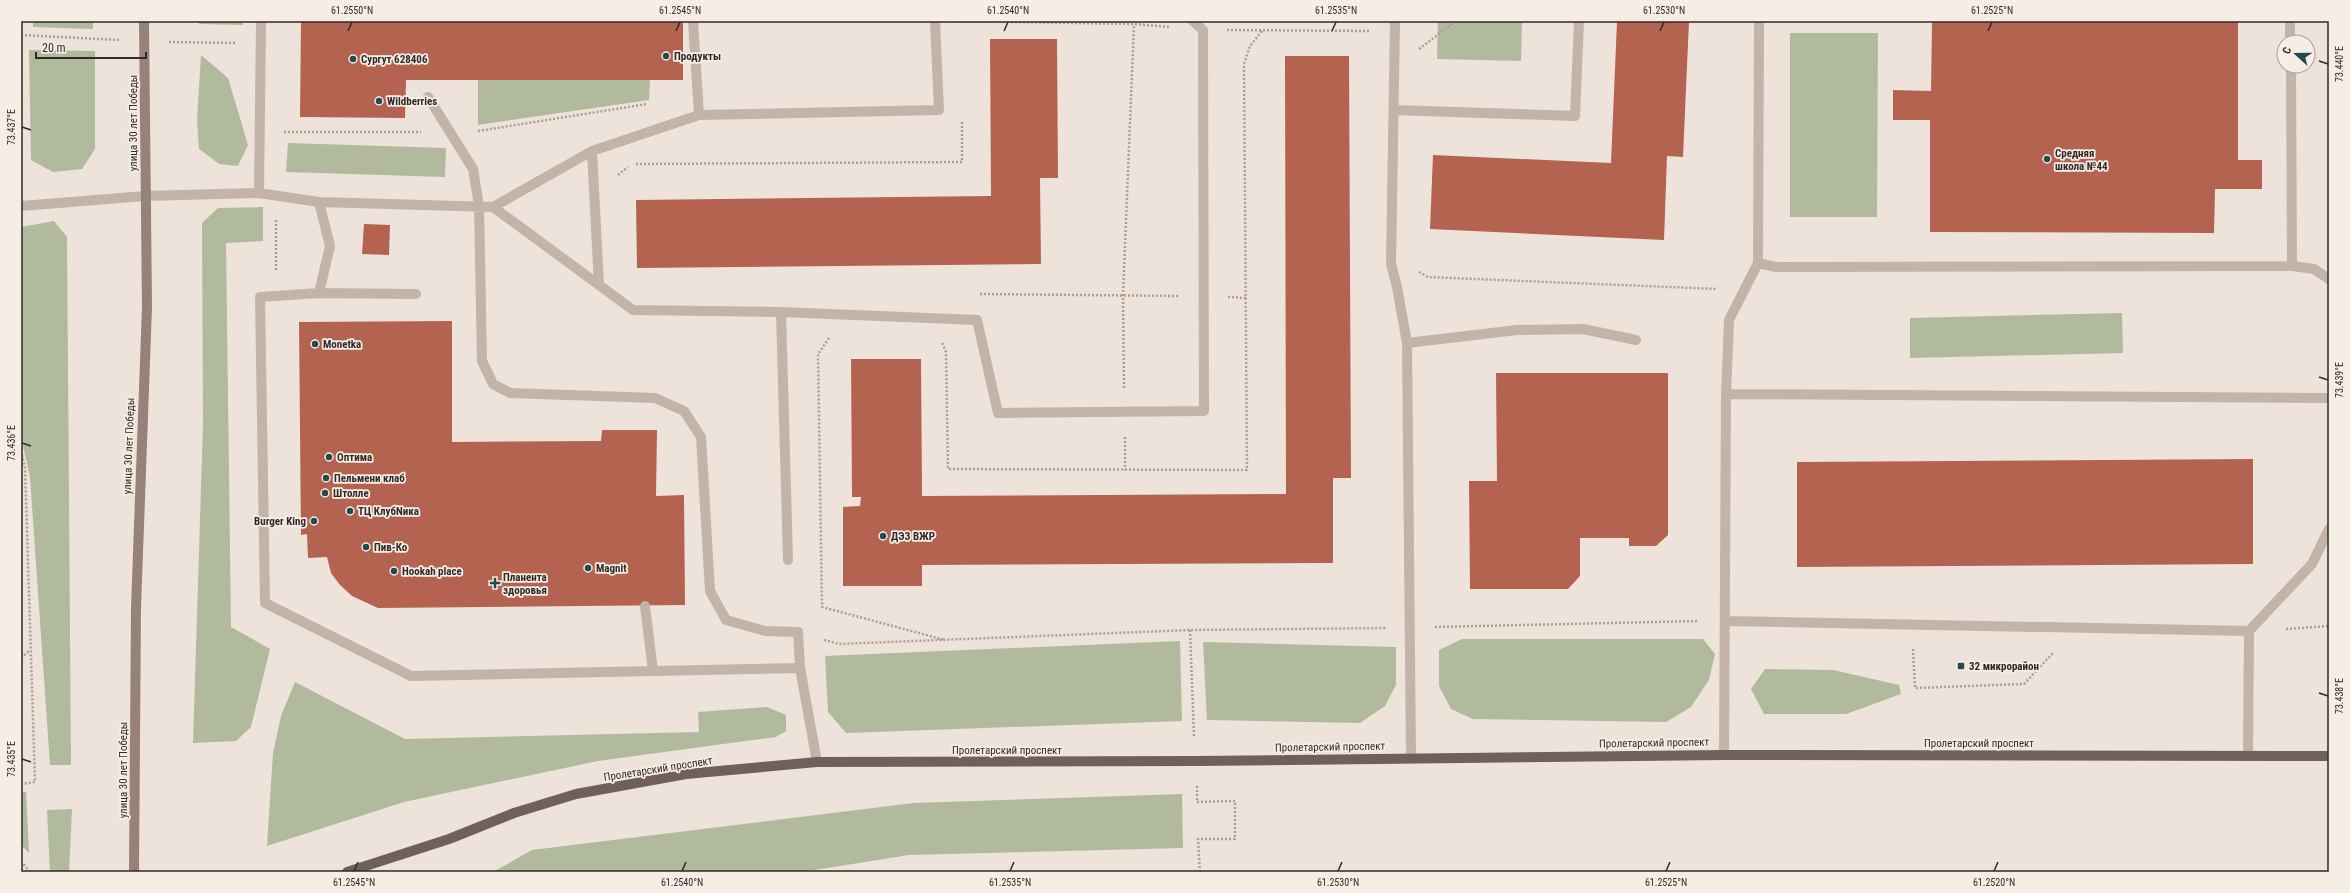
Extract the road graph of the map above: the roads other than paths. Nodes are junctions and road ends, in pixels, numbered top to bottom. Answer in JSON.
{"nodes":[{"id":1,"x":144,"y":21,"type":"edge"},
{"id":2,"x":261,"y":21,"type":"edge"},
{"id":3,"x":693,"y":21,"type":"edge"},
{"id":4,"x":935,"y":21,"type":"edge"},
{"id":5,"x":1194,"y":21,"type":"edge"},
{"id":6,"x":1395,"y":21,"type":"edge"},
{"id":7,"x":1580,"y":21,"type":"edge"},
{"id":8,"x":1759,"y":21,"type":"edge"},
{"id":9,"x":2290,"y":21,"type":"edge"},
{"id":10,"x":2290,"y":34,"type":"edge"},
{"id":11,"x":2290,"y":74,"type":"edge"},
{"id":12,"x":428,"y":97,"type":"dead end"},
{"id":13,"x":1394,"y":110,"type":"junction"},
{"id":14,"x":699,"y":115,"type":"junction"},
{"id":15,"x":592,"y":151,"type":"junction"},
{"id":16,"x":259,"y":193,"type":"junction"},
{"id":17,"x":145,"y":196,"type":"junction"},
{"id":18,"x":318,"y":202,"type":"junction"},
{"id":19,"x":21,"y":206,"type":"edge"},
{"id":20,"x":479,"y":206,"type":"junction"},
{"id":21,"x":493,"y":207,"type":"junction"},
{"id":22,"x":1758,"y":263,"type":"junction"},
{"id":23,"x":2292,"y":266,"type":"junction"},
{"id":24,"x":2329,"y":279,"type":"edge"},
{"id":25,"x":599,"y":285,"type":"junction"},
{"id":26,"x":319,"y":293,"type":"junction"},
{"id":27,"x":416,"y":294,"type":"dead end"},
{"id":28,"x":781,"y":312,"type":"junction"},
{"id":29,"x":1636,"y":340,"type":"dead end"},
{"id":30,"x":1407,"y":343,"type":"junction"},
{"id":31,"x":1726,"y":394,"type":"junction"},
{"id":32,"x":2329,"y":398,"type":"edge"},
{"id":33,"x":2329,"y":528,"type":"edge"},
{"id":34,"x":788,"y":560,"type":"dead end"},
{"id":35,"x":646,"y":606,"type":"dead end"},
{"id":36,"x":1725,"y":621,"type":"junction"},
{"id":37,"x":2250,"y":631,"type":"junction"},
{"id":38,"x":800,"y":668,"type":"junction"},
{"id":39,"x":653,"y":671,"type":"junction"},
{"id":40,"x":1724,"y":755,"type":"junction"},
{"id":41,"x":2248,"y":756,"type":"junction"},
{"id":42,"x":2329,"y":756,"type":"edge"},
{"id":43,"x":1411,"y":758,"type":"junction"},
{"id":44,"x":817,"y":762,"type":"junction"},
{"id":45,"x":134,"y":872,"type":"edge"},
{"id":46,"x":347,"y":872,"type":"edge"}],
"edges":[{"from":1,"to":17,"type":"main road","name":"улица 30 лет Победы"},
{"from":2,"to":16,"type":"lane"},
{"from":3,"to":14,"type":"lane"},
{"from":4,"to":14,"type":"lane"},
{"from":5,"to":28,"type":"lane"},
{"from":6,"to":13,"type":"lane"},
{"from":7,"to":13,"type":"lane"},
{"from":8,"to":22,"type":"lane"},
{"from":9,"to":10,"type":"lane"},
{"from":11,"to":23,"type":"lane"},
{"from":12,"to":20,"type":"lane"},
{"from":13,"to":30,"type":"lane"},
{"from":14,"to":15,"type":"lane"},
{"from":15,"to":21,"type":"lane"},
{"from":15,"to":25,"type":"lane"},
{"from":16,"to":17,"type":"lane"},
{"from":16,"to":18,"type":"lane"},
{"from":17,"to":19,"type":"lane"},
{"from":17,"to":45,"type":"main road","name":"улица 30 лет Победы"},
{"from":18,"to":20,"type":"lane"},
{"from":18,"to":26,"type":"lane"},
{"from":20,"to":21,"type":"lane"},
{"from":20,"to":38,"type":"lane"},
{"from":21,"to":25,"type":"lane"},
{"from":22,"to":23,"type":"lane"},
{"from":22,"to":31,"type":"lane"},
{"from":23,"to":24,"type":"lane"},
{"from":25,"to":28,"type":"lane"},
{"from":26,"to":27,"type":"lane"},
{"from":26,"to":39,"type":"lane"},
{"from":28,"to":34,"type":"lane"},
{"from":29,"to":30,"type":"lane"},
{"from":30,"to":43,"type":"lane"},
{"from":31,"to":32,"type":"lane"},
{"from":31,"to":36,"type":"lane"},
{"from":33,"to":37,"type":"lane"},
{"from":35,"to":39,"type":"lane"},
{"from":36,"to":37,"type":"lane"},
{"from":36,"to":40,"type":"lane"},
{"from":37,"to":41,"type":"lane"},
{"from":38,"to":39,"type":"lane"},
{"from":38,"to":44,"type":"lane"},
{"from":40,"to":41,"type":"main road","name":"Пролетарский проспект"},
{"from":40,"to":43,"type":"main road","name":"Пролетарский проспект"},
{"from":41,"to":42,"type":"main road","name":"Пролетарский проспект"},
{"from":43,"to":44,"type":"main road","name":"Пролетарский проспект"},
{"from":44,"to":46,"type":"main road","name":"Пролетарский проспект"}]}
